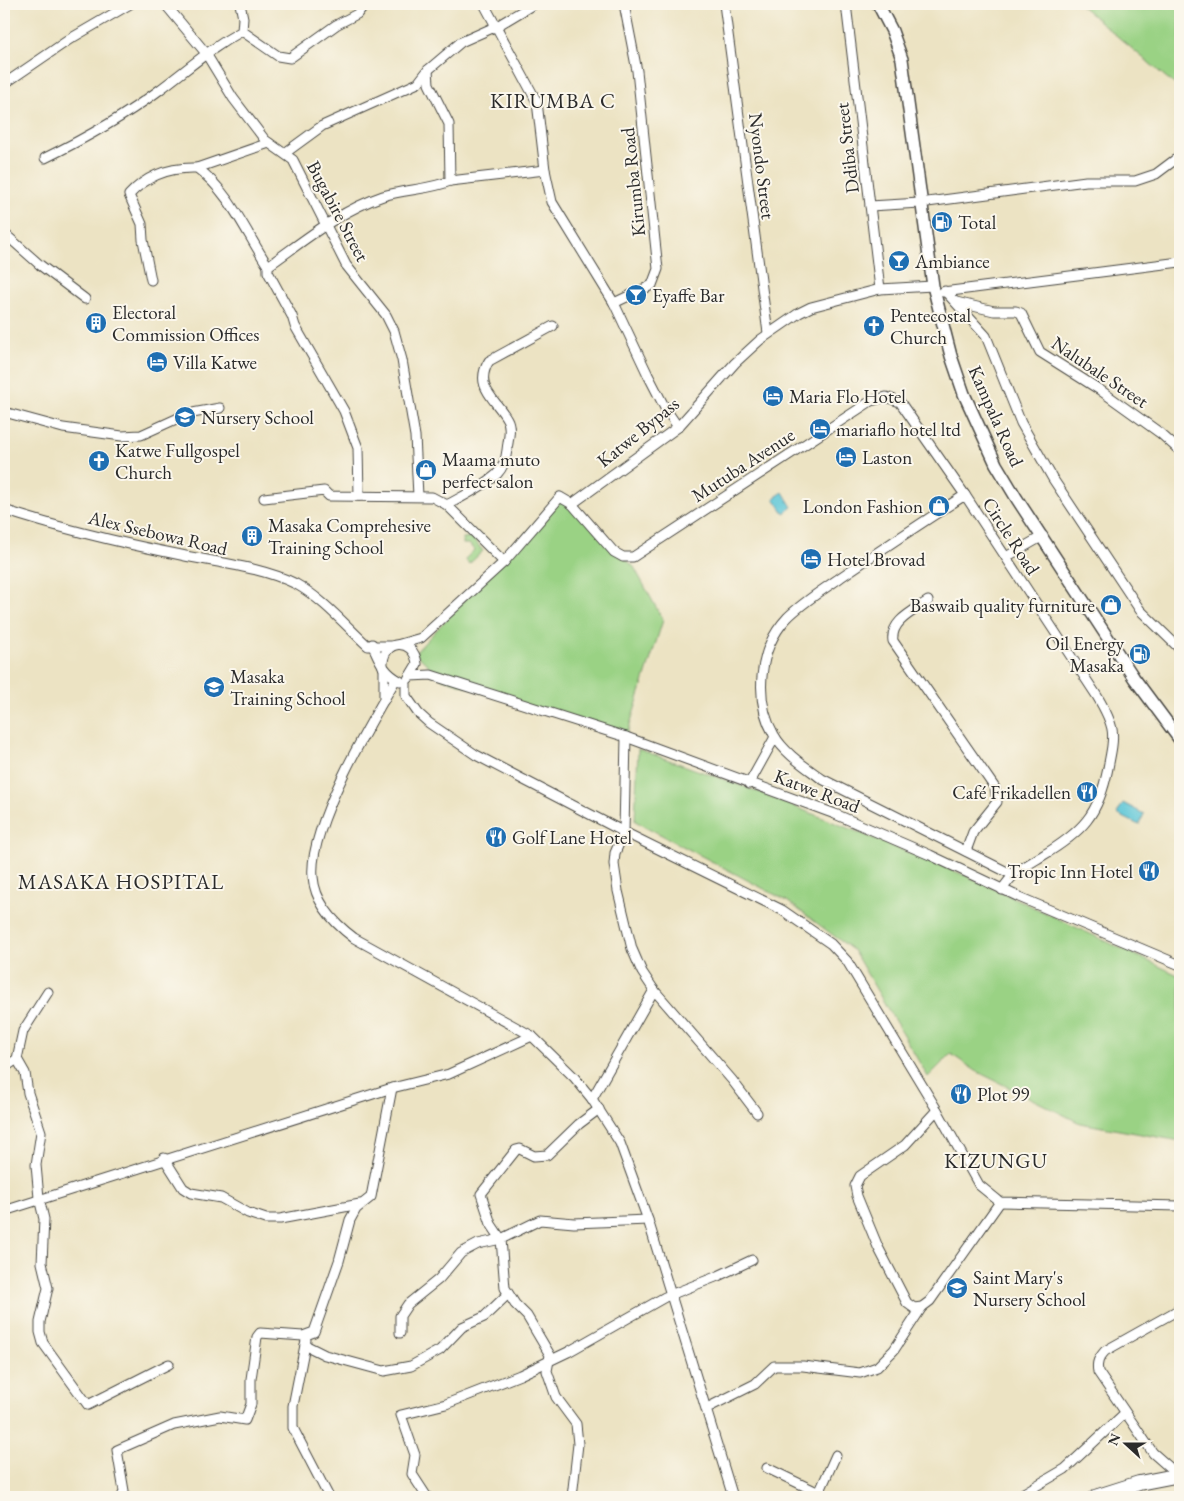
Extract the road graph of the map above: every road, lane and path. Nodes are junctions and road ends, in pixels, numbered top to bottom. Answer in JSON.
{"nodes":[{"id":1,"x":130,"y":4,"type":"edge"},
{"id":2,"x":165,"y":4,"type":"edge"},
{"id":3,"x":240,"y":4,"type":"edge"},
{"id":4,"x":365,"y":4,"type":"edge"},
{"id":5,"x":484,"y":4,"type":"edge"},
{"id":6,"x":534,"y":4,"type":"edge"},
{"id":7,"x":624,"y":4,"type":"edge"},
{"id":8,"x":724,"y":4,"type":"edge"},
{"id":9,"x":846,"y":4,"type":"edge"},
{"id":10,"x":878,"y":4,"type":"edge"},
{"id":11,"x":497,"y":26,"type":"junction"},
{"id":12,"x":242,"y":31,"type":"junction"},
{"id":13,"x":205,"y":52,"type":"junction"},
{"id":14,"x":428,"y":70,"type":"junction"},
{"id":15,"x":418,"y":83,"type":"junction"},
{"id":16,"x":4,"y":84,"type":"edge"},
{"id":17,"x":429,"y":84,"type":"junction"},
{"id":18,"x":269,"y":143,"type":"junction"},
{"id":19,"x":285,"y":153,"type":"junction"},
{"id":20,"x":45,"y":158,"type":"dead end"},
{"id":21,"x":1176,"y":160,"type":"dead end"},
{"id":22,"x":197,"y":168,"type":"junction"},
{"id":23,"x":545,"y":170,"type":"junction"},
{"id":24,"x":450,"y":181,"type":"junction"},
{"id":25,"x":920,"y":203,"type":"junction"},
{"id":26,"x":870,"y":206,"type":"junction"},
{"id":27,"x":335,"y":219,"type":"junction"},
{"id":28,"x":325,"y":225,"type":"junction"},
{"id":29,"x":4,"y":233,"type":"edge"},
{"id":30,"x":330,"y":235,"type":"junction"},
{"id":31,"x":1180,"y":262,"type":"edge"},
{"id":32,"x":268,"y":266,"type":"junction"},
{"id":33,"x":151,"y":280,"type":"dead end"},
{"id":34,"x":880,"y":289,"type":"junction"},
{"id":35,"x":938,"y":291,"type":"junction"},
{"id":36,"x":85,"y":300,"type":"dead end"},
{"id":37,"x":955,"y":302,"type":"junction"},
{"id":38,"x":614,"y":303,"type":"junction"},
{"id":39,"x":553,"y":326,"type":"dead end"},
{"id":40,"x":768,"y":333,"type":"junction"},
{"id":41,"x":220,"y":408,"type":"dead end"},
{"id":42,"x":4,"y":412,"type":"edge"},
{"id":43,"x":678,"y":427,"type":"junction"},
{"id":44,"x":1180,"y":452,"type":"edge"},
{"id":45,"x":359,"y":496,"type":"junction"},
{"id":46,"x":418,"y":496,"type":"junction"},
{"id":47,"x":965,"y":496,"type":"junction"},
{"id":48,"x":264,"y":498,"type":"dead end"},
{"id":49,"x":572,"y":504,"type":"junction"},
{"id":50,"x":447,"y":506,"type":"junction"},
{"id":51,"x":4,"y":510,"type":"edge"},
{"id":52,"x":1043,"y":536,"type":"junction"},
{"id":53,"x":1006,"y":557,"type":"junction"},
{"id":54,"x":504,"y":562,"type":"junction"},
{"id":55,"x":928,"y":601,"type":"dead end"},
{"id":56,"x":421,"y":638,"type":"junction"},
{"id":57,"x":372,"y":644,"type":"junction"},
{"id":58,"x":396,"y":645,"type":"junction"},
{"id":59,"x":1180,"y":649,"type":"edge"},
{"id":60,"x":416,"y":655,"type":"junction"},
{"id":61,"x":384,"y":668,"type":"junction"},
{"id":62,"x":431,"y":675,"type":"junction"},
{"id":63,"x":396,"y":679,"type":"junction"},
{"id":64,"x":408,"y":680,"type":"junction"},
{"id":65,"x":384,"y":700,"type":"junction"},
{"id":66,"x":626,"y":737,"type":"junction"},
{"id":67,"x":775,"y":737,"type":"junction"},
{"id":68,"x":1180,"y":740,"type":"edge"},
{"id":69,"x":749,"y":784,"type":"junction"},
{"id":70,"x":624,"y":832,"type":"junction"},
{"id":71,"x":966,"y":851,"type":"junction"},
{"id":72,"x":1011,"y":874,"type":"junction"},
{"id":73,"x":1002,"y":890,"type":"junction"},
{"id":74,"x":1180,"y":965,"type":"edge"},
{"id":75,"x":654,"y":990,"type":"junction"},
{"id":76,"x":48,"y":992,"type":"dead end"},
{"id":77,"x":532,"y":1036,"type":"junction"},
{"id":78,"x":18,"y":1059,"type":"junction"},
{"id":79,"x":4,"y":1068,"type":"edge"},
{"id":80,"x":392,"y":1088,"type":"junction"},
{"id":81,"x":592,"y":1099,"type":"junction"},
{"id":82,"x":598,"y":1109,"type":"junction"},
{"id":83,"x":937,"y":1110,"type":"junction"},
{"id":84,"x":757,"y":1113,"type":"dead end"},
{"id":85,"x":164,"y":1158,"type":"junction"},
{"id":86,"x":39,"y":1198,"type":"junction"},
{"id":87,"x":1000,"y":1202,"type":"junction"},
{"id":88,"x":365,"y":1203,"type":"junction"},
{"id":89,"x":1180,"y":1206,"type":"edge"},
{"id":90,"x":4,"y":1210,"type":"edge"},
{"id":91,"x":648,"y":1220,"type":"junction"},
{"id":92,"x":501,"y":1244,"type":"junction"},
{"id":93,"x":752,"y":1260,"type":"dead end"},
{"id":94,"x":508,"y":1294,"type":"junction"},
{"id":95,"x":671,"y":1295,"type":"junction"},
{"id":96,"x":922,"y":1307,"type":"junction"},
{"id":97,"x":1180,"y":1309,"type":"edge"},
{"id":98,"x":400,"y":1333,"type":"dead end"},
{"id":99,"x":307,"y":1335,"type":"junction"},
{"id":100,"x":305,"y":1345,"type":"junction"},
{"id":101,"x":549,"y":1361,"type":"junction"},
{"id":102,"x":169,"y":1364,"type":"dead end"},
{"id":103,"x":706,"y":1408,"type":"junction"},
{"id":104,"x":1125,"y":1413,"type":"junction"},
{"id":105,"x":836,"y":1455,"type":"dead end"},
{"id":106,"x":767,"y":1468,"type":"dead end"},
{"id":107,"x":1179,"y":1475,"type":"edge"},
{"id":108,"x":816,"y":1495,"type":"edge"},
{"id":109,"x":122,"y":1497,"type":"edge"},
{"id":110,"x":329,"y":1497,"type":"edge"},
{"id":111,"x":427,"y":1497,"type":"edge"},
{"id":112,"x":572,"y":1497,"type":"edge"},
{"id":113,"x":733,"y":1497,"type":"edge"},
{"id":114,"x":832,"y":1497,"type":"edge"},
{"id":115,"x":1017,"y":1497,"type":"edge"},
{"id":116,"x":1095,"y":1497,"type":"edge"}],
"edges":[{"from":1,"to":16,"type":"street"},
{"from":2,"to":13,"type":"street","name":"Bugabire Street"},
{"from":3,"to":12,"type":"street"},
{"from":4,"to":12,"type":"street"},
{"from":5,"to":11,"type":"street"},
{"from":6,"to":11,"type":"street"},
{"from":7,"to":38,"type":"street","name":"Kirumba Road"},
{"from":8,"to":40,"type":"street","name":"Nyondo Street"},
{"from":9,"to":26,"type":"street","name":"Ddiba Street"},
{"from":10,"to":25,"type":"main road","name":"Kampala Road"},
{"from":11,"to":14,"type":"street"},
{"from":11,"to":23,"type":"street"},
{"from":12,"to":13,"type":"street"},
{"from":13,"to":18,"type":"street","name":"Bugabire Street"},
{"from":13,"to":20,"type":"street"},
{"from":14,"to":15,"type":"street"},
{"from":14,"to":17,"type":"street"},
{"from":15,"to":17,"type":"street"},
{"from":15,"to":19,"type":"street"},
{"from":17,"to":24,"type":"street"},
{"from":18,"to":19,"type":"street","name":"Bugabire Street"},
{"from":18,"to":22,"type":"street"},
{"from":19,"to":28,"type":"street","name":"Bugabire Street"},
{"from":21,"to":25,"type":"street"},
{"from":22,"to":32,"type":"street"},
{"from":22,"to":33,"type":"street"},
{"from":23,"to":24,"type":"street"},
{"from":23,"to":38,"type":"street"},
{"from":24,"to":27,"type":"street"},
{"from":25,"to":26,"type":"street"},
{"from":25,"to":35,"type":"main road","name":"Kampala Road"},
{"from":26,"to":34,"type":"street","name":"Ddiba Street"},
{"from":27,"to":28,"type":"street"},
{"from":27,"to":30,"type":"street"},
{"from":28,"to":30,"type":"street","name":"Bugabire Street"},
{"from":28,"to":32,"type":"street"},
{"from":29,"to":36,"type":"street"},
{"from":30,"to":46,"type":"street","name":"Bugabire Street"},
{"from":31,"to":35,"type":"street","name":"Katwe Bypass"},
{"from":32,"to":45,"type":"street"},
{"from":34,"to":35,"type":"street","name":"Katwe Bypass"},
{"from":34,"to":40,"type":"street","name":"Katwe Bypass"},
{"from":35,"to":37,"type":"street"},
{"from":35,"to":52,"type":"main road","name":"Kampala Road"},
{"from":37,"to":44,"type":"street","name":"Nalubale Street"},
{"from":37,"to":59,"type":"street"},
{"from":38,"to":43,"type":"street"},
{"from":39,"to":50,"type":"street"},
{"from":40,"to":43,"type":"street","name":"Katwe Bypass"},
{"from":41,"to":42,"type":"street"},
{"from":43,"to":49,"type":"street","name":"Katwe Bypass"},
{"from":45,"to":46,"type":"street"},
{"from":45,"to":48,"type":"street"},
{"from":46,"to":50,"type":"street"},
{"from":47,"to":49,"type":"street","name":"Mutuba Avenue"},
{"from":47,"to":53,"type":"street","name":"Circle Road"},
{"from":47,"to":67,"type":"street","name":"Circle Road"},
{"from":49,"to":54,"type":"street"},
{"from":50,"to":54,"type":"street"},
{"from":51,"to":57,"type":"street","name":"Alex Ssebowa Road"},
{"from":52,"to":53,"type":"street"},
{"from":52,"to":68,"type":"main road","name":"Kampala Road"},
{"from":53,"to":72,"type":"street","name":"Circle Road"},
{"from":54,"to":56,"type":"street"},
{"from":55,"to":71,"type":"street"},
{"from":56,"to":58,"type":"street"},
{"from":56,"to":60,"type":"street"},
{"from":57,"to":58,"type":"street"},
{"from":57,"to":61,"type":"street"},
{"from":58,"to":60,"type":"street"},
{"from":58,"to":61,"type":"street"},
{"from":60,"to":62,"type":"street"},
{"from":60,"to":64,"type":"street"},
{"from":61,"to":63,"type":"street"},
{"from":61,"to":65,"type":"street"},
{"from":62,"to":64,"type":"street","name":"Katwe Road"},
{"from":62,"to":66,"type":"street","name":"Katwe Road"},
{"from":63,"to":64,"type":"street"},
{"from":63,"to":65,"type":"street"},
{"from":64,"to":70,"type":"street"},
{"from":65,"to":77,"type":"street"},
{"from":66,"to":69,"type":"street","name":"Katwe Road"},
{"from":66,"to":70,"type":"street"},
{"from":67,"to":69,"type":"street"},
{"from":67,"to":71,"type":"street","name":"Circle Road"},
{"from":69,"to":73,"type":"street","name":"Katwe Road"},
{"from":70,"to":75,"type":"street"},
{"from":70,"to":83,"type":"street"},
{"from":71,"to":72,"type":"street","name":"Circle Road"},
{"from":72,"to":73,"type":"street","name":"Circle Road"},
{"from":73,"to":74,"type":"street","name":"Katwe Road"},
{"from":75,"to":81,"type":"street"},
{"from":75,"to":84,"type":"street"},
{"from":76,"to":78,"type":"street"},
{"from":77,"to":80,"type":"street"},
{"from":77,"to":81,"type":"street"},
{"from":78,"to":79,"type":"street"},
{"from":78,"to":86,"type":"street"},
{"from":80,"to":85,"type":"street"},
{"from":80,"to":88,"type":"street"},
{"from":81,"to":82,"type":"street"},
{"from":82,"to":91,"type":"street"},
{"from":82,"to":92,"type":"street"},
{"from":83,"to":87,"type":"street"},
{"from":83,"to":96,"type":"street"},
{"from":85,"to":86,"type":"street"},
{"from":85,"to":88,"type":"street"},
{"from":86,"to":90,"type":"street"},
{"from":86,"to":102,"type":"street"},
{"from":87,"to":89,"type":"street"},
{"from":87,"to":96,"type":"street"},
{"from":88,"to":99,"type":"street"},
{"from":91,"to":92,"type":"street"},
{"from":91,"to":95,"type":"street"},
{"from":92,"to":94,"type":"street"},
{"from":92,"to":98,"type":"street"},
{"from":93,"to":95,"type":"street"},
{"from":94,"to":100,"type":"street"},
{"from":94,"to":101,"type":"street"},
{"from":95,"to":101,"type":"street"},
{"from":95,"to":103,"type":"street"},
{"from":96,"to":103,"type":"street"},
{"from":97,"to":104,"type":"street"},
{"from":99,"to":100,"type":"street"},
{"from":99,"to":109,"type":"street"},
{"from":100,"to":110,"type":"street"},
{"from":101,"to":111,"type":"street"},
{"from":101,"to":112,"type":"street"},
{"from":103,"to":113,"type":"street"},
{"from":104,"to":107,"type":"street"},
{"from":104,"to":115,"type":"street"},
{"from":105,"to":108,"type":"street"},
{"from":106,"to":108,"type":"street"},
{"from":107,"to":116,"type":"highway"},
{"from":108,"to":114,"type":"street"}]}
